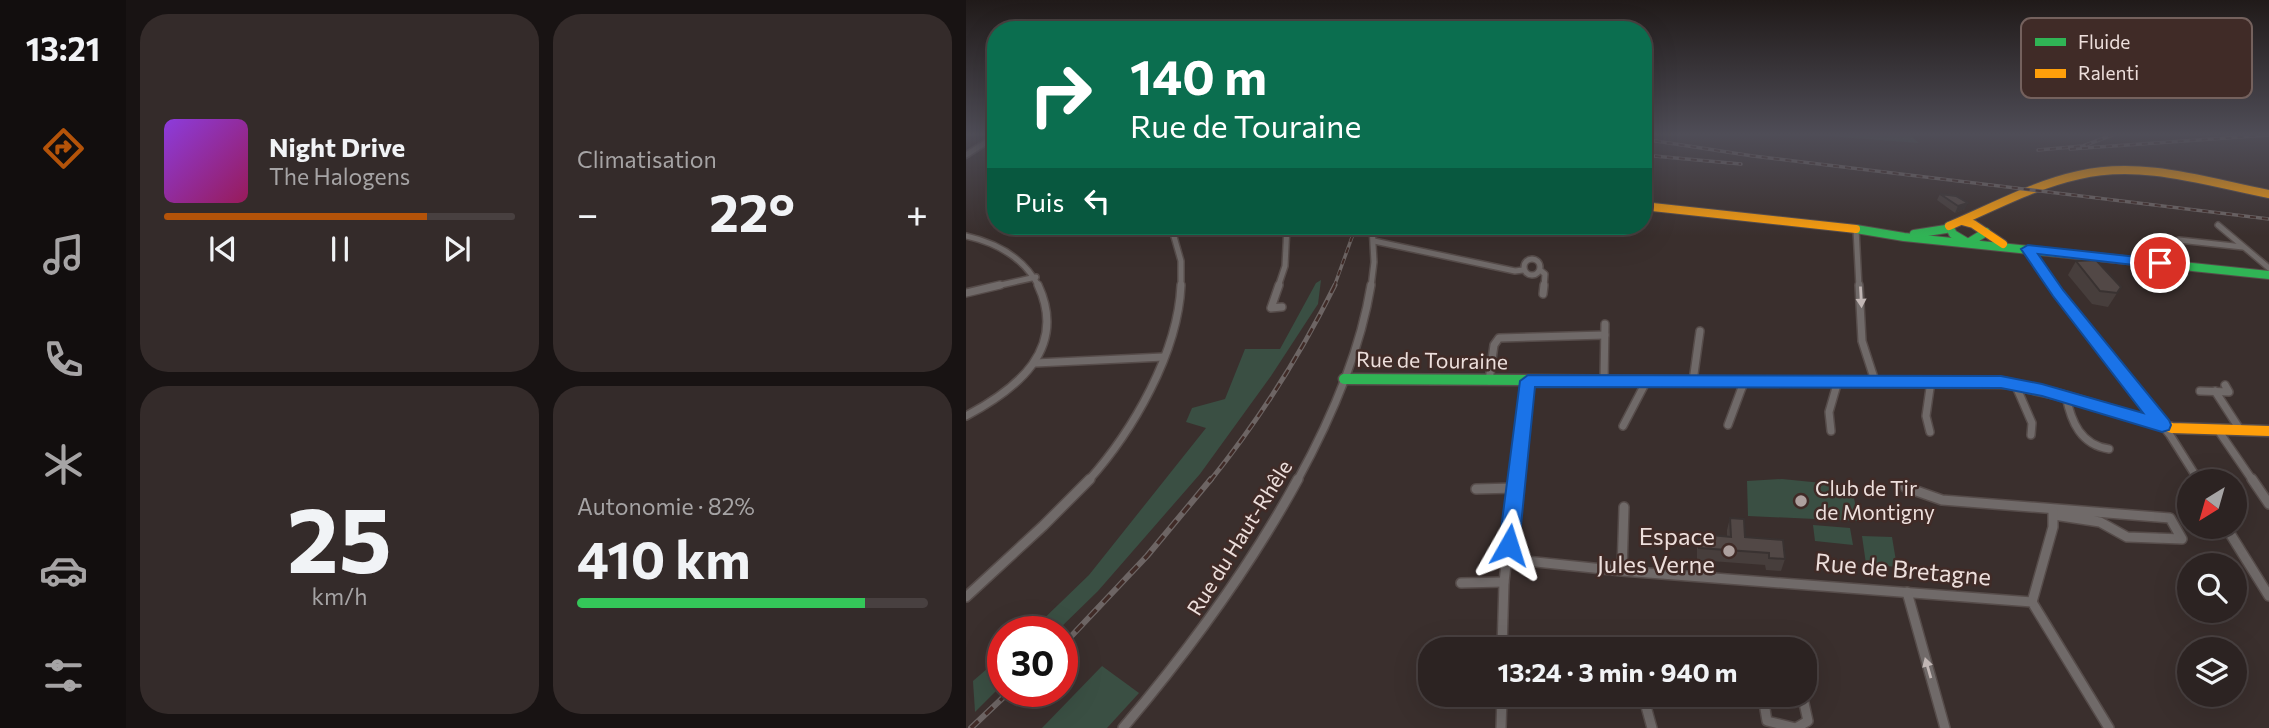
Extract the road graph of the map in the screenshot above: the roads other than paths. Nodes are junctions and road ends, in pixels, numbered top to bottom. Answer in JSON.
{"nodes":[{"id":1,"x":2269,"y":194,"type":"edge"},
{"id":2,"x":1652,"y":207,"type":"edge"},
{"id":3,"x":1998,"y":207,"type":"junction"},
{"id":4,"x":1956,"y":223,"type":"junction"},
{"id":5,"x":2218,"y":225,"type":"dead end"},
{"id":6,"x":1856,"y":229,"type":"junction"},
{"id":7,"x":1984,"y":230,"type":"junction"},
{"id":8,"x":1882,"y":234,"type":"junction"},
{"id":9,"x":1174,"y":235,"type":"edge"},
{"id":10,"x":1286,"y":235,"type":"edge"},
{"id":11,"x":1373,"y":235,"type":"edge"},
{"id":12,"x":966,"y":236,"type":"edge"},
{"id":13,"x":2179,"y":240,"type":"dead end"},
{"id":14,"x":1374,"y":241,"type":"junction"},
{"id":15,"x":1968,"y":243,"type":"junction"},
{"id":16,"x":2243,"y":247,"type":"junction"},
{"id":17,"x":2018,"y":248,"type":"junction"},
{"id":18,"x":2269,"y":268,"type":"edge"},
{"id":19,"x":1523,"y":270,"type":"junction"},
{"id":20,"x":1541,"y":270,"type":"junction"},
{"id":21,"x":2269,"y":275,"type":"edge"},
{"id":22,"x":1035,"y":276,"type":"junction"},
{"id":23,"x":966,"y":293,"type":"edge"},
{"id":24,"x":1543,"y":294,"type":"dead end"},
{"id":25,"x":1282,"y":307,"type":"dead end"},
{"id":26,"x":1605,"y":324,"type":"dead end"},
{"id":27,"x":1700,"y":331,"type":"dead end"},
{"id":28,"x":1605,"y":335,"type":"junction"},
{"id":29,"x":1164,"y":357,"type":"junction"},
{"id":30,"x":1035,"y":363,"type":"junction"},
{"id":31,"x":1344,"y":379,"type":"junction"},
{"id":32,"x":1489,"y":381,"type":"junction"},
{"id":33,"x":1528,"y":381,"type":"junction"},
{"id":34,"x":1604,"y":381,"type":"junction"},
{"id":35,"x":1693,"y":381,"type":"junction"},
{"id":36,"x":1646,"y":382,"type":"junction"},
{"id":37,"x":1744,"y":382,"type":"junction"},
{"id":38,"x":1838,"y":382,"type":"junction"},
{"id":39,"x":1875,"y":382,"type":"junction"},
{"id":40,"x":1931,"y":382,"type":"junction"},
{"id":41,"x":2014,"y":384,"type":"junction"},
{"id":42,"x":2225,"y":385,"type":"dead end"},
{"id":43,"x":2200,"y":391,"type":"dead end"},
{"id":44,"x":2215,"y":391,"type":"junction"},
{"id":45,"x":2066,"y":396,"type":"junction"},
{"id":46,"x":966,"y":416,"type":"edge"},
{"id":47,"x":1728,"y":425,"type":"dead end"},
{"id":48,"x":2162,"y":425,"type":"junction"},
{"id":49,"x":1623,"y":426,"type":"dead end"},
{"id":50,"x":2218,"y":430,"type":"junction"},
{"id":51,"x":2241,"y":430,"type":"junction"},
{"id":52,"x":1831,"y":431,"type":"dead end"},
{"id":53,"x":2269,"y":431,"type":"edge"},
{"id":54,"x":1930,"y":432,"type":"dead end"},
{"id":55,"x":2031,"y":435,"type":"dead end"},
{"id":56,"x":2109,"y":449,"type":"dead end"},
{"id":57,"x":2191,"y":469,"type":"edge"},
{"id":58,"x":1905,"y":486,"type":"dead end"},
{"id":59,"x":1515,"y":488,"type":"junction"},
{"id":60,"x":1476,"y":489,"type":"dead end"},
{"id":61,"x":2269,"y":504,"type":"edge"},
{"id":62,"x":1624,"y":507,"type":"dead end"},
{"id":63,"x":2054,"y":512,"type":"junction"},
{"id":64,"x":2092,"y":512,"type":"junction"},
{"id":65,"x":2100,"y":522,"type":"junction"},
{"id":66,"x":2234,"y":539,"type":"edge"},
{"id":67,"x":1508,"y":559,"type":"junction"},
{"id":68,"x":1622,"y":570,"type":"junction"},
{"id":69,"x":1504,"y":582,"type":"junction"},
{"id":70,"x":1461,"y":583,"type":"dead end"},
{"id":71,"x":1906,"y":592,"type":"junction"},
{"id":72,"x":2269,"y":596,"type":"edge"},
{"id":73,"x":966,"y":597,"type":"edge"},
{"id":74,"x":2032,"y":601,"type":"junction"},
{"id":75,"x":1503,"y":637,"type":"edge"},
{"id":76,"x":1502,"y":707,"type":"edge"},
{"id":77,"x":1646,"y":707,"type":"edge"},
{"id":78,"x":1123,"y":728,"type":"edge"},
{"id":79,"x":1501,"y":728,"type":"edge"},
{"id":80,"x":1652,"y":728,"type":"edge"},
{"id":81,"x":1796,"y":728,"type":"edge"},
{"id":82,"x":1945,"y":728,"type":"edge"},
{"id":83,"x":2109,"y":728,"type":"edge"}],
"edges":[{"from":1,"to":3,"type":"main road"},
{"from":2,"to":6,"type":"main road"},
{"from":3,"to":4,"type":"main road"},
{"from":3,"to":7,"type":"main road"},
{"from":4,"to":6,"type":"main road"},
{"from":4,"to":7,"type":"main road"},
{"from":4,"to":8,"type":"main road"},
{"from":4,"to":15,"type":"main road"},
{"from":5,"to":16,"type":"street"},
{"from":6,"to":8,"type":"main road"},
{"from":6,"to":39,"type":"street","one_way":true},
{"from":7,"to":15,"type":"main road"},
{"from":7,"to":17,"type":"main road"},
{"from":8,"to":15,"type":"main road"},
{"from":9,"to":29,"type":"street"},
{"from":10,"to":25,"type":"street"},
{"from":11,"to":14,"type":"street","name":"Rue du Haut-Rhêle"},
{"from":12,"to":22,"type":"street"},
{"from":13,"to":16,"type":"street"},
{"from":14,"to":19,"type":"street"},
{"from":14,"to":31,"type":"street","name":"Rue du Haut-Rhêle"},
{"from":15,"to":17,"type":"main road"},
{"from":16,"to":18,"type":"street"},
{"from":17,"to":21,"type":"main road"},
{"from":17,"to":48,"type":"street"},
{"from":19,"to":20,"type":"street"},
{"from":19,"to":20,"type":"street"},
{"from":20,"to":24,"type":"street"},
{"from":22,"to":23,"type":"street"},
{"from":22,"to":30,"type":"street"},
{"from":26,"to":28,"type":"street"},
{"from":27,"to":35,"type":"street"},
{"from":28,"to":32,"type":"street"},
{"from":28,"to":34,"type":"street"},
{"from":29,"to":30,"type":"street"},
{"from":29,"to":73,"type":"street"},
{"from":30,"to":46,"type":"street"},
{"from":31,"to":32,"type":"main road","name":"Rue de Touraine"},
{"from":31,"to":78,"type":"street","name":"Rue du Haut-Rhêle"},
{"from":32,"to":33,"type":"main road","name":"Rue de Touraine"},
{"from":33,"to":34,"type":"main road","name":"Rue de Touraine"},
{"from":33,"to":59,"type":"street"},
{"from":34,"to":36,"type":"main road","name":"Rue de Touraine"},
{"from":35,"to":36,"type":"main road","name":"Rue de Touraine"},
{"from":35,"to":37,"type":"main road","name":"Rue de Touraine"},
{"from":36,"to":49,"type":"street"},
{"from":37,"to":38,"type":"main road","name":"Rue de Touraine"},
{"from":37,"to":47,"type":"street"},
{"from":38,"to":39,"type":"main road","name":"Rue de Touraine"},
{"from":38,"to":52,"type":"street"},
{"from":39,"to":40,"type":"main road","name":"Rue de Touraine"},
{"from":40,"to":41,"type":"main road","name":"Rue de Touraine"},
{"from":40,"to":54,"type":"street"},
{"from":41,"to":45,"type":"main road","name":"Rue de Touraine"},
{"from":41,"to":55,"type":"street"},
{"from":42,"to":44,"type":"street"},
{"from":43,"to":44,"type":"street"},
{"from":44,"to":51,"type":"street"},
{"from":45,"to":48,"type":"main road","name":"Rue de Touraine"},
{"from":45,"to":56,"type":"street"},
{"from":48,"to":50,"type":"main road","name":"Rue de Touraine"},
{"from":48,"to":57,"type":"street"},
{"from":50,"to":51,"type":"main road","name":"Rue de Touraine"},
{"from":50,"to":61,"type":"street"},
{"from":51,"to":53,"type":"main road","name":"Rue de Touraine"},
{"from":58,"to":63,"type":"street"},
{"from":59,"to":60,"type":"street"},
{"from":59,"to":67,"type":"street"},
{"from":62,"to":68,"type":"street"},
{"from":63,"to":64,"type":"street"},
{"from":63,"to":65,"type":"street"},
{"from":63,"to":74,"type":"street"},
{"from":64,"to":65,"type":"street"},
{"from":64,"to":65,"type":"street"},
{"from":66,"to":72,"type":"street"},
{"from":67,"to":68,"type":"street","name":"Rue de Bretagne"},
{"from":67,"to":69,"type":"street"},
{"from":68,"to":71,"type":"street","name":"Rue de Bretagne"},
{"from":69,"to":70,"type":"street"},
{"from":69,"to":75,"type":"street"},
{"from":71,"to":74,"type":"street","name":"Rue de Bretagne"},
{"from":82,"to":71,"type":"street","one_way":true},
{"from":74,"to":83,"type":"street"},
{"from":76,"to":79,"type":"street"},
{"from":77,"to":80,"type":"street"},
{"from":81,"to":81,"type":"street"}]}
